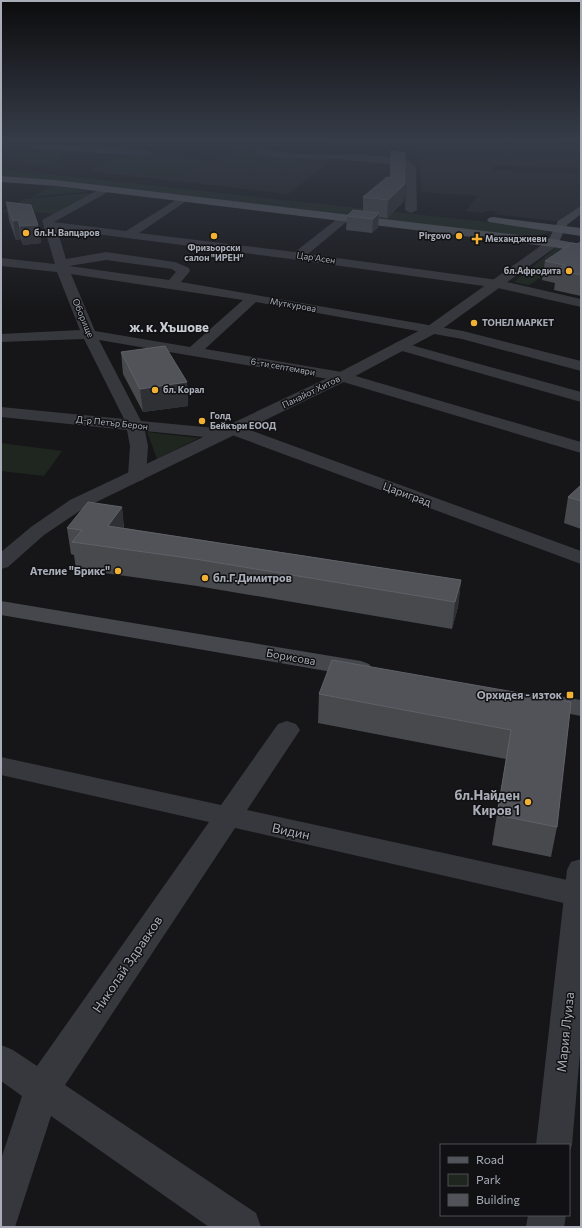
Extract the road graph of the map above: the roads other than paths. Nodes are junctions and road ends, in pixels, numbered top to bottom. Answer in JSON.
{"nodes":[{"id":1,"x":91,"y":197,"type":"edge"},
{"id":2,"x":178,"y":197,"type":"edge"},
{"id":3,"x":408,"y":197,"type":"edge"},
{"id":4,"x":184,"y":198,"type":"junction"},
{"id":5,"x":581,"y":209,"type":"edge"},
{"id":6,"x":407,"y":210,"type":"joint"},
{"id":7,"x":423,"y":212,"type":"dead end"},
{"id":8,"x":346,"y":217,"type":"junction"},
{"id":9,"x":483,"y":219,"type":"dead end"},
{"id":10,"x":48,"y":222,"type":"junction"},
{"id":11,"x":581,"y":232,"type":"edge"},
{"id":12,"x":129,"y":234,"type":"junction"},
{"id":13,"x":556,"y":235,"type":"junction"},
{"id":14,"x":581,"y":248,"type":"edge"},
{"id":15,"x":298,"y":256,"type":"junction"},
{"id":16,"x":1,"y":262,"type":"edge"},
{"id":17,"x":61,"y":266,"type":"junction"},
{"id":18,"x":498,"y":284,"type":"junction"},
{"id":19,"x":171,"y":285,"type":"junction"},
{"id":20,"x":252,"y":298,"type":"junction"},
{"id":21,"x":581,"y":304,"type":"edge"},
{"id":22,"x":432,"y":329,"type":"junction"},
{"id":23,"x":89,"y":334,"type":"junction"},
{"id":24,"x":1,"y":338,"type":"edge"},
{"id":25,"x":400,"y":346,"type":"junction"},
{"id":26,"x":193,"y":352,"type":"junction"},
{"id":27,"x":581,"y":366,"type":"edge"},
{"id":28,"x":342,"y":377,"type":"junction"},
{"id":29,"x":581,"y":397,"type":"edge"},
{"id":30,"x":1,"y":412,"type":"edge"},
{"id":31,"x":135,"y":425,"type":"junction"},
{"id":32,"x":228,"y":432,"type":"junction"},
{"id":33,"x":581,"y":448,"type":"edge"},
{"id":34,"x":137,"y":476,"type":"junction"},
{"id":35,"x":581,"y":558,"type":"edge"},
{"id":36,"x":1,"y":564,"type":"edge"},
{"id":37,"x":1,"y":608,"type":"edge"},
{"id":38,"x":380,"y":672,"type":"edge"},
{"id":39,"x":519,"y":696,"type":"edge"},
{"id":40,"x":581,"y":708,"type":"edge"},
{"id":41,"x":287,"y":730,"type":"dead end"},
{"id":42,"x":1,"y":766,"type":"edge"},
{"id":43,"x":227,"y":817,"type":"junction"},
{"id":44,"x":580,"y":886,"type":"edge"},
{"id":45,"x":1,"y":1061,"type":"edge"},
{"id":46,"x":42,"y":1089,"type":"junction"},
{"id":47,"x":554,"y":1144,"type":"edge"},
{"id":48,"x":1,"y":1215,"type":"edge"},
{"id":49,"x":547,"y":1216,"type":"edge"},
{"id":50,"x":242,"y":1227,"type":"edge"},
{"id":51,"x":545,"y":1227,"type":"edge"}],
"edges":[{"from":1,"to":10,"type":"street"},
{"from":2,"to":4,"type":"main road"},
{"from":3,"to":6,"type":"street"},
{"from":4,"to":8,"type":"main road"},
{"from":4,"to":12,"type":"street"},
{"from":5,"to":13,"type":"main road"},
{"from":6,"to":7,"type":"main road"},
{"from":8,"to":13,"type":"main road"},
{"from":8,"to":15,"type":"street"},
{"from":9,"to":13,"type":"main road"},
{"from":10,"to":12,"type":"street","name":"Цар Асен"},
{"from":10,"to":17,"type":"street","name":"Оборище"},
{"from":11,"to":13,"type":"main road"},
{"from":12,"to":15,"type":"street","name":"Цар Асен"},
{"from":13,"to":14,"type":"main road"},
{"from":13,"to":18,"type":"street","name":"Панайот Хитов"},
{"from":15,"to":18,"type":"street","name":"Цар Асен"},
{"from":16,"to":17,"type":"street","name":"Муткурова"},
{"from":17,"to":19,"type":"street","name":"Муткурова"},
{"from":17,"to":19,"type":"street"},
{"from":17,"to":23,"type":"street","name":"Оборище"},
{"from":18,"to":21,"type":"street","name":"Цар Асен"},
{"from":18,"to":22,"type":"street","name":"Панайот Хитов"},
{"from":19,"to":20,"type":"street","name":"Муткурова"},
{"from":20,"to":22,"type":"street","name":"Муткурова"},
{"from":20,"to":26,"type":"street"},
{"from":22,"to":25,"type":"street","name":"Панайот Хитов"},
{"from":22,"to":27,"type":"street","name":"Муткурова"},
{"from":23,"to":24,"type":"street","name":"6-ти септември"},
{"from":23,"to":26,"type":"street","name":"6-ти септември"},
{"from":23,"to":31,"type":"street","name":"Оборище"},
{"from":25,"to":28,"type":"street","name":"Панайот Хитов"},
{"from":25,"to":29,"type":"street"},
{"from":26,"to":28,"type":"street","name":"6-ти септември"},
{"from":28,"to":32,"type":"street","name":"Панайот Хитов"},
{"from":28,"to":33,"type":"street","name":"6-ти септември"},
{"from":30,"to":31,"type":"street","name":"Д-р Петър Берон"},
{"from":31,"to":32,"type":"street","name":"Д-р Петър Берон"},
{"from":31,"to":34,"type":"street","name":"Оборище"},
{"from":32,"to":34,"type":"street","name":"Панайот Хитов"},
{"from":32,"to":35,"type":"street","name":"Цариград"},
{"from":34,"to":36,"type":"street","name":"Панайот Хитов"},
{"from":37,"to":38,"type":"main road","name":"Борисова"},
{"from":39,"to":40,"type":"main road"},
{"from":41,"to":43,"type":"street","name":"Николай Здравков"},
{"from":42,"to":43,"type":"street","name":"Видин"},
{"from":43,"to":44,"type":"street","name":"Видин"},
{"from":43,"to":46,"type":"street","name":"Николай Здравков"},
{"from":44,"to":47,"type":"street","name":"Мария Луиза"},
{"from":45,"to":46,"type":"street"},
{"from":46,"to":48,"type":"street","name":"Николай Здравков"},
{"from":46,"to":50,"type":"street"},
{"from":49,"to":51,"type":"street"}]}
